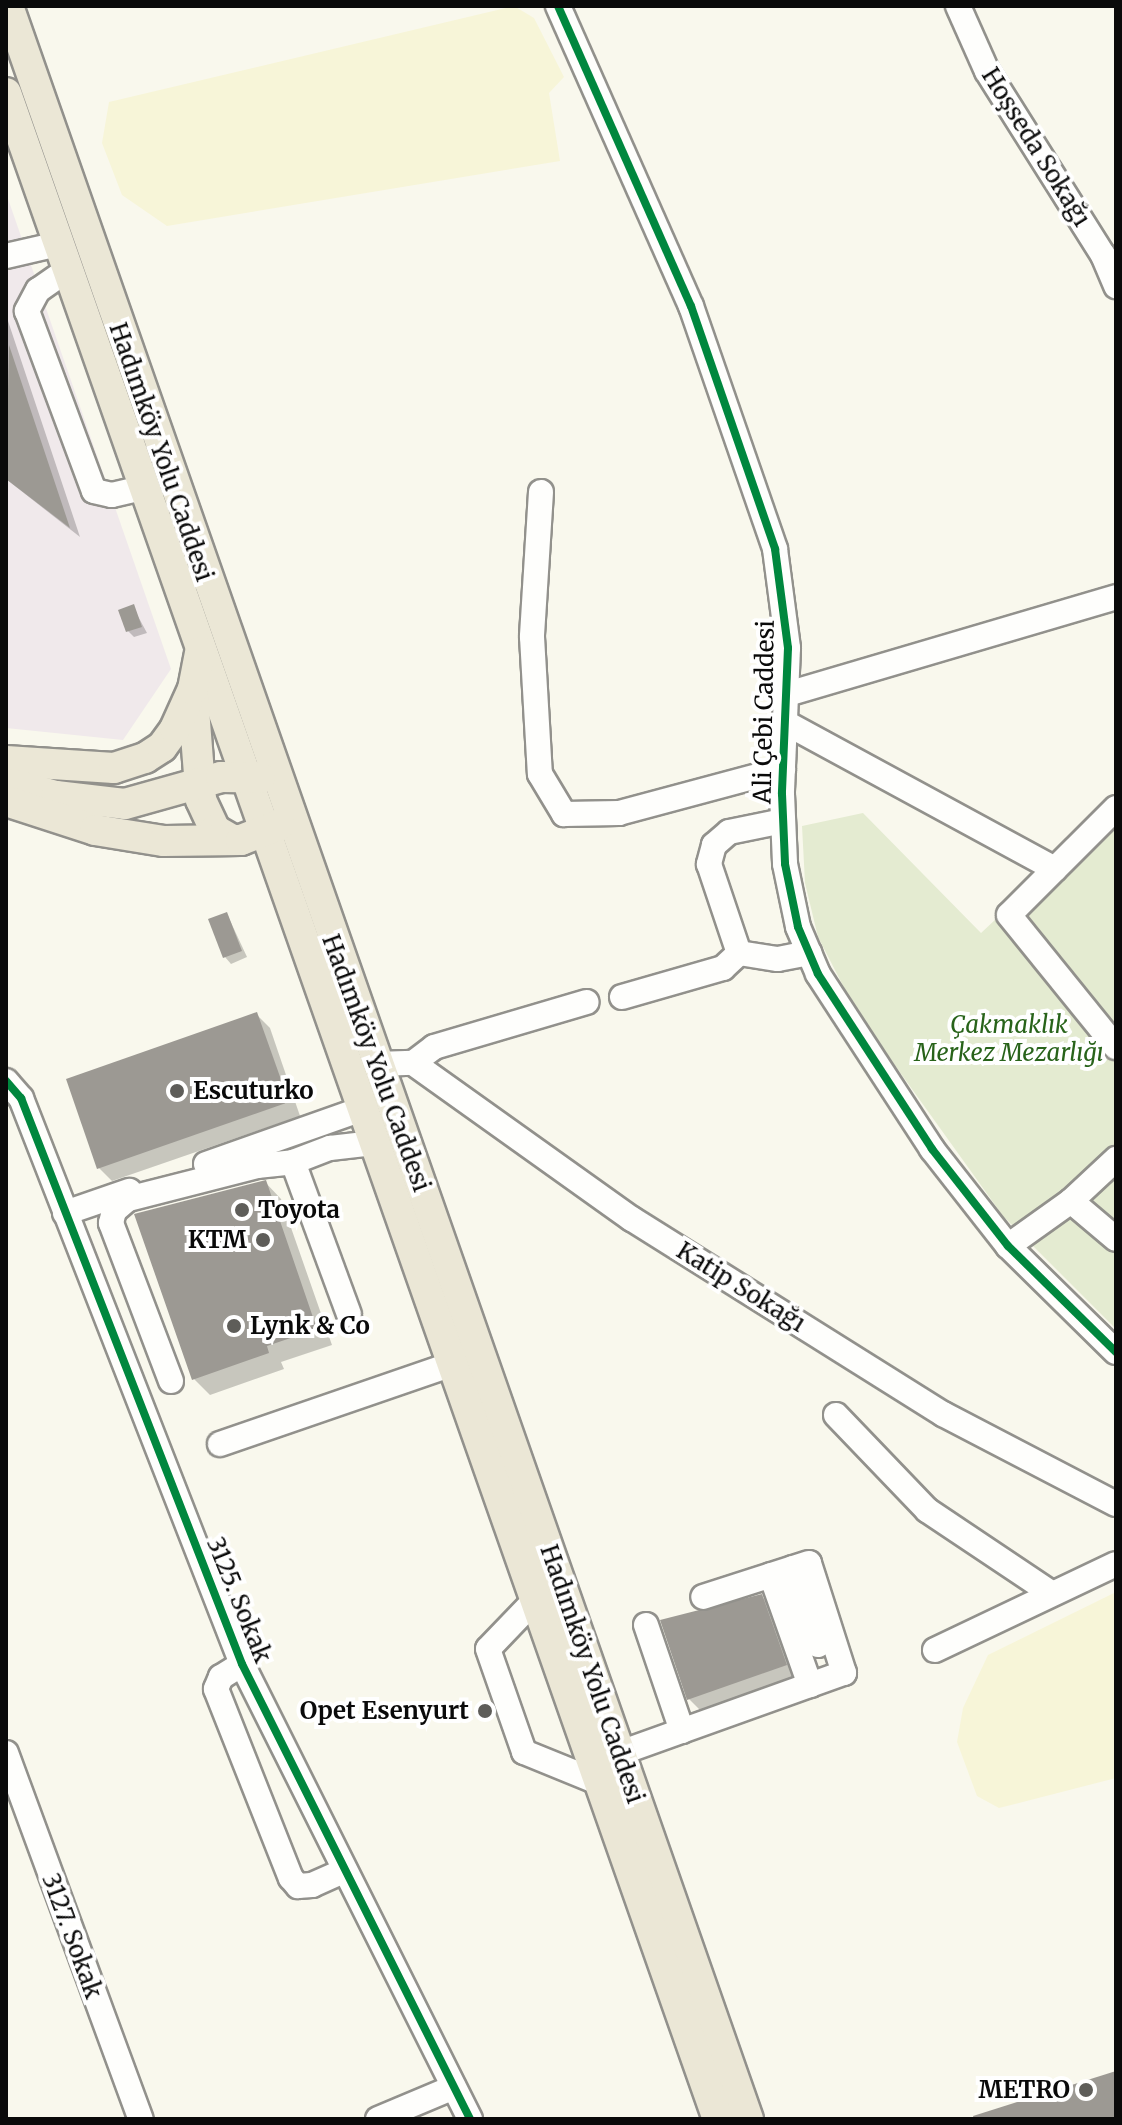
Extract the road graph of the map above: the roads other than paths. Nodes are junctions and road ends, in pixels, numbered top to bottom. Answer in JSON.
{"nodes":[{"id":1,"x":8,"y":6,"type":"edge"},
{"id":2,"x":558,"y":6,"type":"edge"},
{"id":3,"x":958,"y":6,"type":"edge"},
{"id":4,"x":6,"y":93,"type":"edge"},
{"id":5,"x":6,"y":256,"type":"edge"},
{"id":6,"x":62,"y":257,"type":"junction"},
{"id":7,"x":1116,"y":286,"type":"edge"},
{"id":8,"x":143,"y":488,"type":"junction"},
{"id":9,"x":541,"y":492,"type":"dead end"},
{"id":10,"x":1116,"y":597,"type":"edge"},
{"id":11,"x":200,"y":650,"type":"junction"},
{"id":12,"x":193,"y":689,"type":"junction"},
{"id":13,"x":787,"y":694,"type":"junction"},
{"id":14,"x":786,"y":723,"type":"junction"},
{"id":15,"x":6,"y":761,"type":"edge"},
{"id":16,"x":783,"y":769,"type":"junction"},
{"id":17,"x":242,"y":773,"type":"junction"},
{"id":18,"x":6,"y":782,"type":"edge"},
{"id":19,"x":199,"y":784,"type":"junction"},
{"id":20,"x":6,"y":801,"type":"edge"},
{"id":21,"x":285,"y":805,"type":"junction"},
{"id":22,"x":1116,"y":808,"type":"edge"},
{"id":23,"x":783,"y":821,"type":"junction"},
{"id":24,"x":263,"y":833,"type":"junction"},
{"id":25,"x":232,"y":840,"type":"junction"},
{"id":26,"x":1055,"y":869,"type":"junction"},
{"id":27,"x":739,"y":953,"type":"junction"},
{"id":28,"x":809,"y":953,"type":"junction"},
{"id":29,"x":622,"y":997,"type":"dead end"},
{"id":30,"x":587,"y":1002,"type":"dead end"},
{"id":31,"x":1116,"y":1047,"type":"edge"},
{"id":32,"x":413,"y":1063,"type":"junction"},
{"id":33,"x":377,"y":1064,"type":"junction"},
{"id":34,"x":6,"y":1081,"type":"edge"},
{"id":35,"x":362,"y":1109,"type":"junction"},
{"id":36,"x":374,"y":1143,"type":"junction"},
{"id":37,"x":1116,"y":1159,"type":"edge"},
{"id":38,"x":293,"y":1162,"type":"junction"},
{"id":39,"x":1071,"y":1201,"type":"junction"},
{"id":40,"x":65,"y":1213,"type":"junction"},
{"id":41,"x":1116,"y":1239,"type":"edge"},
{"id":42,"x":1008,"y":1246,"type":"junction"},
{"id":43,"x":349,"y":1314,"type":"dead end"},
{"id":44,"x":1116,"y":1352,"type":"edge"},
{"id":45,"x":452,"y":1364,"type":"junction"},
{"id":46,"x":171,"y":1381,"type":"dead end"},
{"id":47,"x":836,"y":1415,"type":"dead end"},
{"id":48,"x":220,"y":1444,"type":"dead end"},
{"id":49,"x":1116,"y":1504,"type":"edge"},
{"id":50,"x":1116,"y":1564,"type":"edge"},
{"id":51,"x":782,"y":1572,"type":"junction"},
{"id":52,"x":1051,"y":1593,"type":"junction"},
{"id":53,"x":703,"y":1597,"type":"dead end"},
{"id":54,"x":534,"y":1601,"type":"junction"},
{"id":55,"x":646,"y":1625,"type":"dead end"},
{"id":56,"x":935,"y":1650,"type":"dead end"},
{"id":57,"x":242,"y":1664,"type":"junction"},
{"id":58,"x":820,"y":1681,"type":"junction"},
{"id":59,"x":682,"y":1731,"type":"junction"},
{"id":60,"x":6,"y":1753,"type":"edge"},
{"id":61,"x":620,"y":1753,"type":"junction"},
{"id":62,"x":600,"y":1783,"type":"junction"},
{"id":63,"x":345,"y":1870,"type":"junction"},
{"id":64,"x":735,"y":2083,"type":"junction"},
{"id":65,"x":454,"y":2087,"type":"junction"},
{"id":66,"x":141,"y":2119,"type":"edge"},
{"id":67,"x":378,"y":2119,"type":"edge"},
{"id":68,"x":470,"y":2119,"type":"edge"},
{"id":69,"x":718,"y":2119,"type":"edge"},
{"id":70,"x":748,"y":2119,"type":"edge"},
{"id":71,"x":756,"y":2119,"type":"edge"}],
"edges":[{"from":1,"to":21,"type":"main road","name":"Hadımköy Yolu Caddesi"},
{"from":2,"to":13,"type":"street","name":"Ali Çebi Caddesi"},
{"from":3,"to":7,"type":"street","name":"Hoşseda Sokağı"},
{"from":4,"to":6,"type":"main road","name":"Hadımköy Yolu Caddesi"},
{"from":5,"to":6,"type":"street"},
{"from":6,"to":8,"type":"main road","name":"Hadımköy Yolu Caddesi"},
{"from":6,"to":8,"type":"street"},
{"from":8,"to":11,"type":"main road","name":"Hadımköy Yolu Caddesi"},
{"from":9,"to":16,"type":"street"},
{"from":10,"to":13,"type":"street"},
{"from":11,"to":12,"type":"main road"},
{"from":11,"to":17,"type":"main road","name":"Hadımköy Yolu Caddesi"},
{"from":12,"to":15,"type":"main road"},
{"from":12,"to":19,"type":"main road"},
{"from":13,"to":14,"type":"street","name":"Ali Çebi Caddesi"},
{"from":14,"to":16,"type":"street","name":"Ali Çebi Caddesi"},
{"from":14,"to":26,"type":"street"},
{"from":16,"to":23,"type":"street","name":"Ali Çebi Caddesi"},
{"from":17,"to":19,"type":"main road"},
{"from":17,"to":21,"type":"main road"},
{"from":17,"to":24,"type":"main road","name":"Hadımköy Yolu Caddesi"},
{"from":18,"to":19,"type":"main road"},
{"from":19,"to":25,"type":"main road"},
{"from":20,"to":25,"type":"main road"},
{"from":21,"to":24,"type":"main road"},
{"from":21,"to":33,"type":"main road","name":"Hadımköy Yolu Caddesi"},
{"from":22,"to":26,"type":"street"},
{"from":23,"to":27,"type":"street"},
{"from":23,"to":28,"type":"street","name":"Ali Çebi Caddesi"},
{"from":24,"to":25,"type":"main road"},
{"from":24,"to":35,"type":"main road","name":"Hadımköy Yolu Caddesi"},
{"from":26,"to":31,"type":"street"},
{"from":27,"to":28,"type":"street"},
{"from":27,"to":29,"type":"street"},
{"from":28,"to":42,"type":"street","name":"Ali Çebi Caddesi"},
{"from":30,"to":32,"type":"street"},
{"from":32,"to":33,"type":"street"},
{"from":32,"to":49,"type":"street","name":"Katip Sokağı"},
{"from":33,"to":61,"type":"main road","name":"Hadımköy Yolu Caddesi"},
{"from":34,"to":40,"type":"street","name":"3125. Sokak"},
{"from":35,"to":36,"type":"main road","name":"Hadımköy Yolu Caddesi"},
{"from":35,"to":40,"type":"street"},
{"from":36,"to":38,"type":"street"},
{"from":36,"to":45,"type":"main road","name":"Hadımköy Yolu Caddesi"},
{"from":37,"to":39,"type":"street"},
{"from":38,"to":43,"type":"street"},
{"from":38,"to":46,"type":"street"},
{"from":39,"to":41,"type":"street"},
{"from":39,"to":42,"type":"street"},
{"from":40,"to":57,"type":"street","name":"3125. Sokak"},
{"from":42,"to":44,"type":"street","name":"Ali Çebi Caddesi"},
{"from":45,"to":48,"type":"street"},
{"from":45,"to":54,"type":"main road","name":"Hadımköy Yolu Caddesi"},
{"from":47,"to":52,"type":"street"},
{"from":50,"to":52,"type":"street"},
{"from":51,"to":53,"type":"street"},
{"from":51,"to":58,"type":"street"},
{"from":51,"to":58,"type":"street"},
{"from":52,"to":56,"type":"street"},
{"from":54,"to":62,"type":"main road","name":"Hadımköy Yolu Caddesi"},
{"from":54,"to":62,"type":"street"},
{"from":55,"to":59,"type":"street"},
{"from":57,"to":63,"type":"street","name":"3125. Sokak"},
{"from":57,"to":63,"type":"street"},
{"from":58,"to":59,"type":"street"},
{"from":59,"to":61,"type":"street"},
{"from":60,"to":66,"type":"street","name":"3127. Sokak"},
{"from":61,"to":64,"type":"main road","name":"Hadımköy Yolu Caddesi"},
{"from":62,"to":69,"type":"main road","name":"Hadımköy Yolu Caddesi"},
{"from":63,"to":65,"type":"street","name":"3125. Sokak"},
{"from":64,"to":70,"type":"main road","name":"Hadımköy Yolu Caddesi"},
{"from":64,"to":71,"type":"street"},
{"from":65,"to":67,"type":"street"},
{"from":65,"to":68,"type":"street","name":"3125. Sokak"}]}
